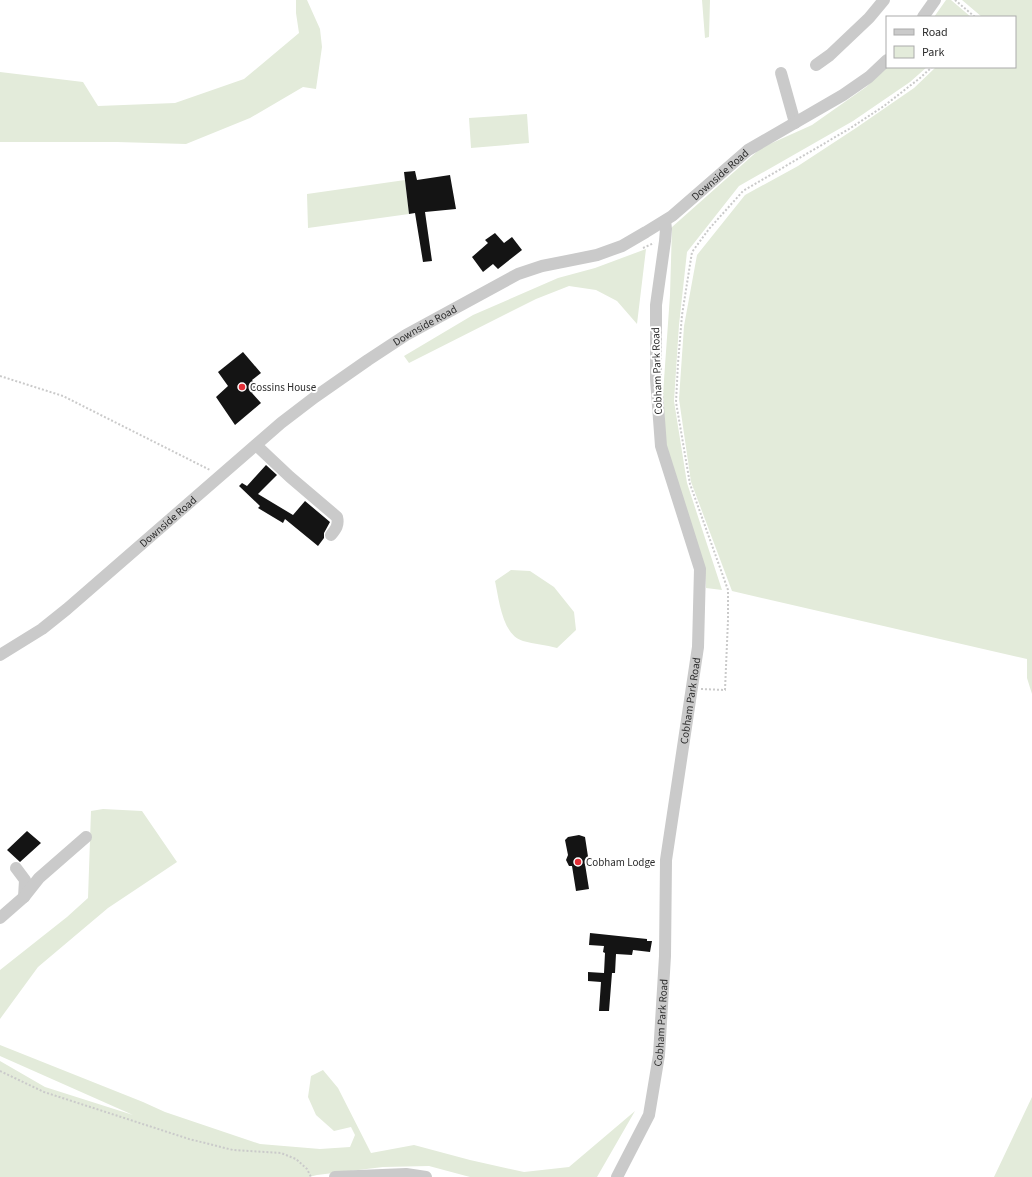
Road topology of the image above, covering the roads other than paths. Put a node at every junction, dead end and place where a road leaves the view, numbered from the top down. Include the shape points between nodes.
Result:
1 (884, 0) edge
2 (935, 0) edge
3 (924, 16) edge
4 (886, 61) edge
5 (816, 64) dead end
6 (781, 73) dead end
7 (795, 123) junction
8 (664, 221) junction
9 (256, 445) junction
10 (331, 535) dead end
11 (0, 655) edge
12 (86, 837) dead end
13 (16, 868) dead end
14 (24, 897) junction
15 (0, 918) edge
16 (336, 1177) edge
17 (426, 1177) edge
18 (616, 1177) edge

1 - 5 street via 830,55
2 - 3 street
4 - 7 street, Downside Road via 869,77 843,95
6 - 7 street
7 - 8 street, Downside Road via 748,150
8 - 9 street, Downside Road via 609,251 587,258 542,266 508,279 406,335 368,360 280,423
8 - 18 street, Cobham Park Road via 665,241 656,305 656,379 661,446 700,569 698,647 666,860 665,956 659,1055 649,1115
9 - 10 street via 337,517 338,526
9 - 11 street, Downside Road via 67,609 36,633
12 - 14 street via 39,878
13 - 14 street via 25,880
14 - 15 street
16 - 17 street via 406,1174

